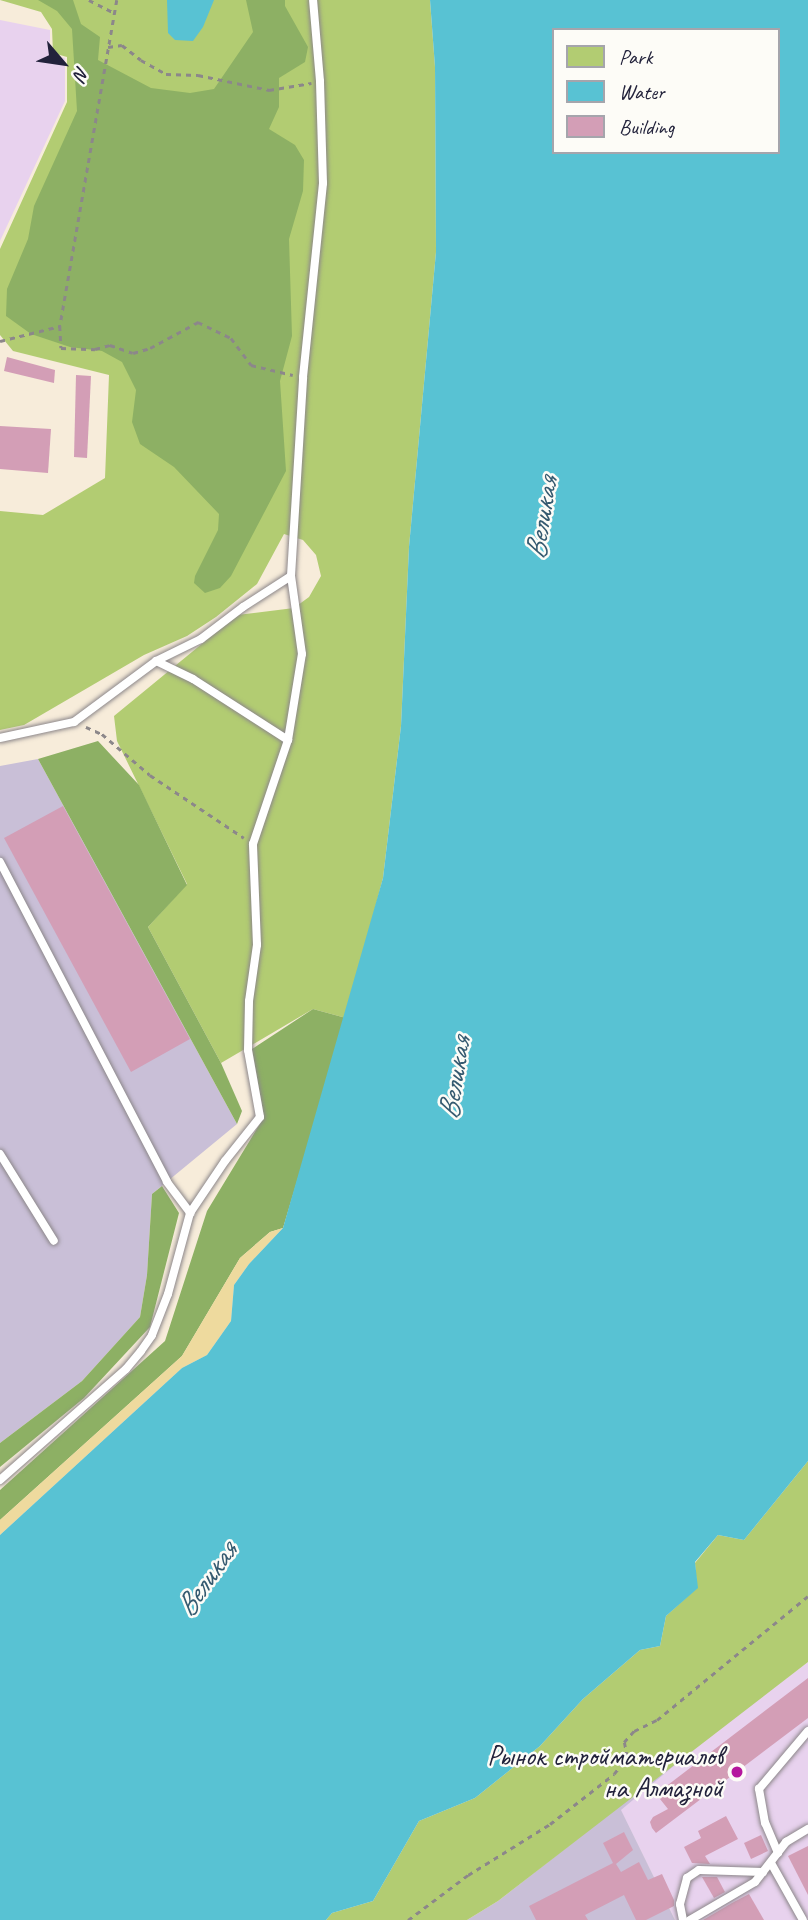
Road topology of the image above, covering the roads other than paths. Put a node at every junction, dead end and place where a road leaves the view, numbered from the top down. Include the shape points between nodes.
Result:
1 (313, 0) edge
2 (291, 576) junction
3 (156, 661) junction
4 (0, 738) edge
5 (288, 740) junction
6 (0, 862) edge
7 (0, 1154) edge
8 (190, 1213) junction
9 (54, 1241) dead end
10 (0, 1480) edge
11 (808, 1731) edge
12 (808, 1829) edge
13 (778, 1853) junction
14 (771, 1863) junction
15 (763, 1872) junction
16 (683, 1920) edge
17 (690, 1920) edge
18 (803, 1920) edge

1 - 2 lane via 323,183 303,377
2 - 3 lane via 201,639
2 - 5 lane via 302,654
3 - 4 lane via 74,722
3 - 5 lane via 193,679
5 - 8 lane via 253,844 257,945 248,1050 260,1117
6 - 8 lane via 167,1182
7 - 9 lane
8 - 10 lane via 168,1294 141,1351
11 - 13 lane via 759,1789 765,1822
12 - 13 lane via 786,1842
13 - 14 lane
14 - 15 lane
14 - 18 lane
15 - 16 lane via 699,1870 687,1878 680,1904
15 - 17 lane via 755,1882

